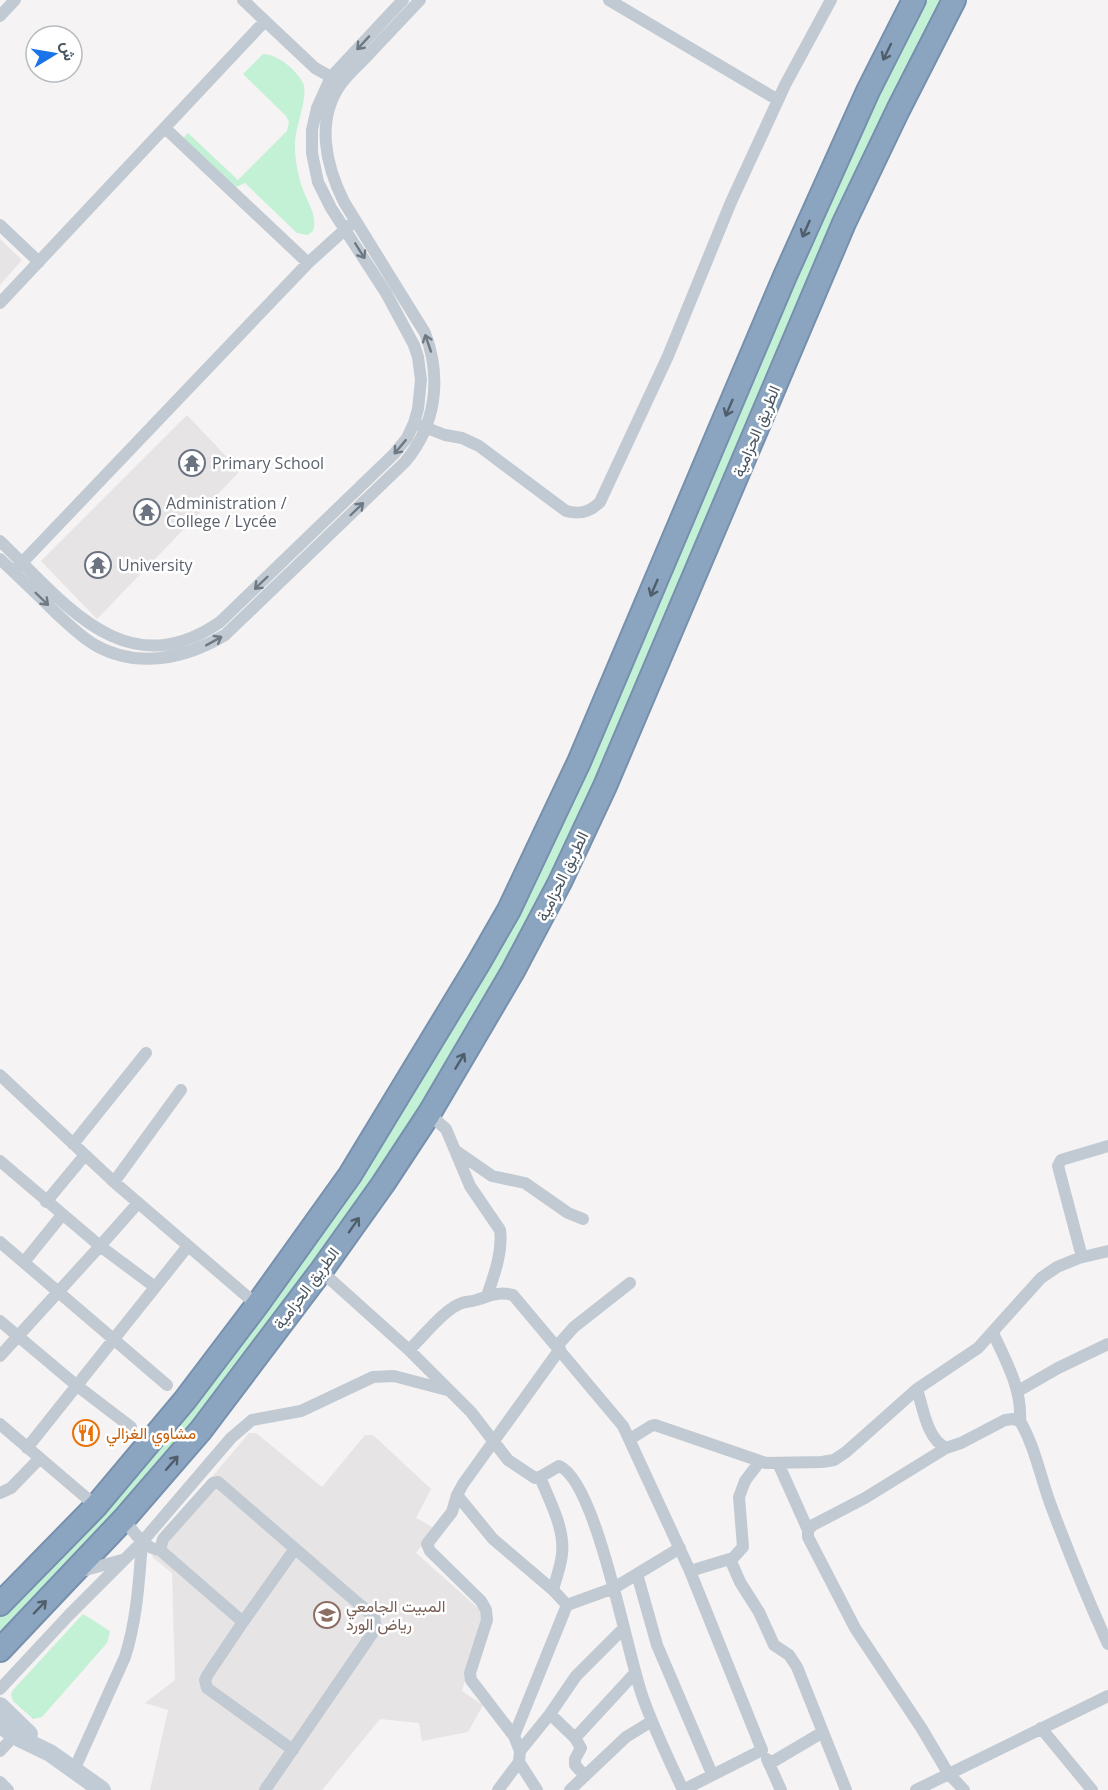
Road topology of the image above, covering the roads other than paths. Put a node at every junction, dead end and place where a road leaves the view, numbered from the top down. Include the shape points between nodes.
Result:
1 (15, 0) edge
2 (243, 0) edge
3 (403, 0) edge
4 (420, 0) edge
5 (609, 0) edge
6 (831, 0) edge
7 (914, 0) edge
8 (954, 0) edge
9 (0, 16) edge
10 (265, 21) junction
11 (337, 80) junction
12 (778, 100) junction
13 (165, 128) junction
14 (350, 224) junction
15 (0, 225) edge
16 (39, 261) junction
17 (309, 263) junction
18 (0, 303) edge
19 (420, 425) junction
20 (0, 541) edge
21 (0, 559) edge
22 (22, 562) junction
23 (13, 572) junction
24 (146, 1053) dead end
25 (0, 1075) edge
26 (182, 1090) dead end
27 (429, 1114) junction
28 (73, 1144) junction
29 (1108, 1146) edge
30 (456, 1151) junction
31 (85, 1155) junction
32 (0, 1161) edge
33 (114, 1182) junction
34 (46, 1202) junction
35 (138, 1203) junction
36 (62, 1215) junction
37 (583, 1219) dead end
38 (0, 1242) edge
39 (100, 1246) junction
40 (188, 1246) junction
41 (1108, 1251) edge
42 (1082, 1257) junction
43 (24, 1262) junction
44 (321, 1271) junction
45 (630, 1283) dead end
46 (155, 1287) junction
47 (59, 1293) junction
48 (487, 1296) junction
49 (257, 1305) junction
50 (0, 1321) edge
51 (993, 1333) junction
52 (19, 1337) junction
53 (114, 1339) junction
54 (1108, 1344) edge
55 (558, 1347) junction
56 (409, 1350) junction
57 (0, 1356) edge
58 (76, 1385) junction
59 (167, 1385) dead end
60 (917, 1389) junction
61 (449, 1390) junction
62 (1018, 1391) junction
63 (1020, 1421) junction
64 (0, 1424) edge
65 (131, 1427) dead end
66 (630, 1439) junction
67 (494, 1441) junction
68 (27, 1448) junction
69 (946, 1448) junction
70 (40, 1458) junction
71 (760, 1461) junction
72 (778, 1463) junction
73 (540, 1477) junction
74 (0, 1493) edge
75 (457, 1495) junction
76 (96, 1506) junction
77 (124, 1519) junction
78 (808, 1530) junction
79 (142, 1542) junction
80 (680, 1548) junction
81 (160, 1550) junction
82 (294, 1550) junction
83 (730, 1559) junction
84 (123, 1560) junction
85 (690, 1571) junction
86 (637, 1574) junction
87 (71, 1575) junction
88 (614, 1588) junction
89 (553, 1590) junction
90 (0, 1604) edge
91 (567, 1605) junction
92 (243, 1622) junction
93 (624, 1628) junction
94 (1108, 1644) edge
95 (0, 1650) edge
96 (635, 1673) junction
97 (0, 1689) edge
98 (1108, 1696) edge
99 (0, 1706) edge
100 (550, 1714) junction
101 (652, 1722) junction
102 (1041, 1728) junction
103 (8, 1730) edge
104 (823, 1732) junction
105 (514, 1736) junction
106 (575, 1738) junction
107 (293, 1750) junction
108 (762, 1750) junction
109 (0, 1751) edge
110 (50, 1754) junction
111 (519, 1756) junction
112 (769, 1764) junction
113 (74, 1770) junction
114 (948, 1773) junction
115 (712, 1774) junction
116 (585, 1776) junction
117 (0, 1782) edge
118 (8, 1790) edge
119 (102, 1790) edge
120 (265, 1790) edge
121 (498, 1790) edge
122 (537, 1790) edge
123 (570, 1790) edge
124 (683, 1790) edge
125 (781, 1790) edge
126 (846, 1790) edge
127 (916, 1790) edge
128 (964, 1790) edge
129 (1092, 1790) edge

1 - 9 street
2 - 10 street
3 -> 11 street
4 - 11 street
5 - 12 street
6 - 12 street
7 -> 49 highway, الطريق الحزامية via 831,172 603,709 508,910 350,1175
27 -> 8 highway, الطريق الحزامية via 560,882 692,585 844,223
10 - 11 street via 315,68
10 - 13 street
11 - 14 street via 329,109 327,161
12 - 19 street via 668,356 600,502 592,510 566,512 479,446
13 - 16 street
13 - 17 street
14 - 17 street
14 - 19 street via 425,333 435,379 432,410
15 - 16 street
16 - 18 street
17 - 22 street
19 -> 22 street via 228,614 191,639 151,645 109,636 70,610
23 -> 19 street via 72,628 93,645 115,655 156,659 197,650 231,630 388,479 415,450
20 - 22 street
21 - 23 street
22 - 23 street
24 - 28 street
25 - 28 street
26 - 33 street
27 - 30 street via 446,1128
44 -> 27 highway, الطريق الحزامية
28 - 31 street
29 - 42 street via 1061,1160 1058,1167
30 - 37 street via 492,1176 525,1183
30 - 48 street via 470,1186 500,1230 498,1261
31 - 33 street
31 - 34 street
32 - 34 street
33 - 35 street
34 - 36 street
35 - 39 street
35 - 40 street
36 - 39 street
36 - 43 street
38 - 43 street
39 - 46 street
39 - 47 street
40 - 46 street
40 - 49 street
41 - 42 street
42 - 51 street via 1041,1278
43 - 47 street
44 - 56 street
77 -> 44 highway, الطريق الحزامية via 201,1430
45 - 55 street via 574,1327
46 - 53 street
47 - 52 street
47 - 53 street
48 - 55 street via 513,1295
48 - 56 street via 451,1308
49 - 76 highway, الطريق الحزامية via 185,1400
50 - 52 street
51 - 60 street via 978,1348
51 - 62 street
52 - 57 street
52 - 58 street
53 - 58 street
53 - 59 street
54 - 62 street
55 - 66 street
55 - 67 street
56 - 61 street
58 - 65 street
58 - 68 street
60 - 69 street via 931,1433
60 - 72 street via 840,1457 812,1463
61 - 67 street
61 - 79 street via 394,1376 373,1377 301,1412 252,1420 231,1438
62 - 63 street
63 - 69 street via 1005,1419
63 - 94 street via 1037,1456 1077,1574
64 - 68 street
66 - 71 street via 655,1425
66 - 80 street
67 - 73 street via 508,1460 531,1476
67 - 75 street
68 - 70 street
69 - 78 street
70 - 74 street via 11,1488
70 - 76 street
71 - 72 street
71 - 83 street via 742,1488 739,1509 744,1542 741,1551
72 - 78 street
73 - 88 street via 559,1466 571,1474 584,1496
73 - 89 street via 563,1544
75 - 89 street via 493,1539
75 - 105 street via 452,1512 428,1546 484,1605 487,1620 471,1680
76 - 90 highway, الطريق الحزامية
77 - 79 street
77 - 87 highway, الطريق الحزامية
78 - 114 street via 808,1537 855,1628
79 - 81 street
79 - 84 street
79 - 113 street via 136,1612 125,1657
80 - 85 street
80 - 86 street
81 - 82 street via 163,1539 215,1482
81 - 92 street
82 - 92 street
82 - 107 street via 374,1617 377,1625
83 - 85 street
83 - 104 street via 774,1645 797,1666
84 - 87 street
84 - 97 street
85 - 108 street
86 - 88 street
86 - 115 street via 657,1645
95 -> 87 highway, الطريق الحزامية
88 - 91 street
88 - 93 street
89 - 91 street
91 - 105 street
92 - 107 street via 208,1674 207,1688
93 - 96 street
93 - 100 street via 576,1676
96 - 101 street
96 - 106 street
98 - 102 street
99 - 110 main road
100 - 106 street
100 - 111 street
101 - 116 street via 626,1737
101 - 124 street
102 - 114 street
102 - 129 street
103 - 109 street
103 - 110 main road
104 - 112 street
104 - 126 street
105 - 111 street
106 - 116 street via 580,1748 575,1765
107 - 120 street
108 - 112 street
108 - 115 street
110 - 113 main road
111 - 121 street
111 - 122 street
112 - 125 street
113 - 119 main road
114 - 127 street
114 - 128 street
115 - 124 street
116 - 123 street
117 - 118 street

